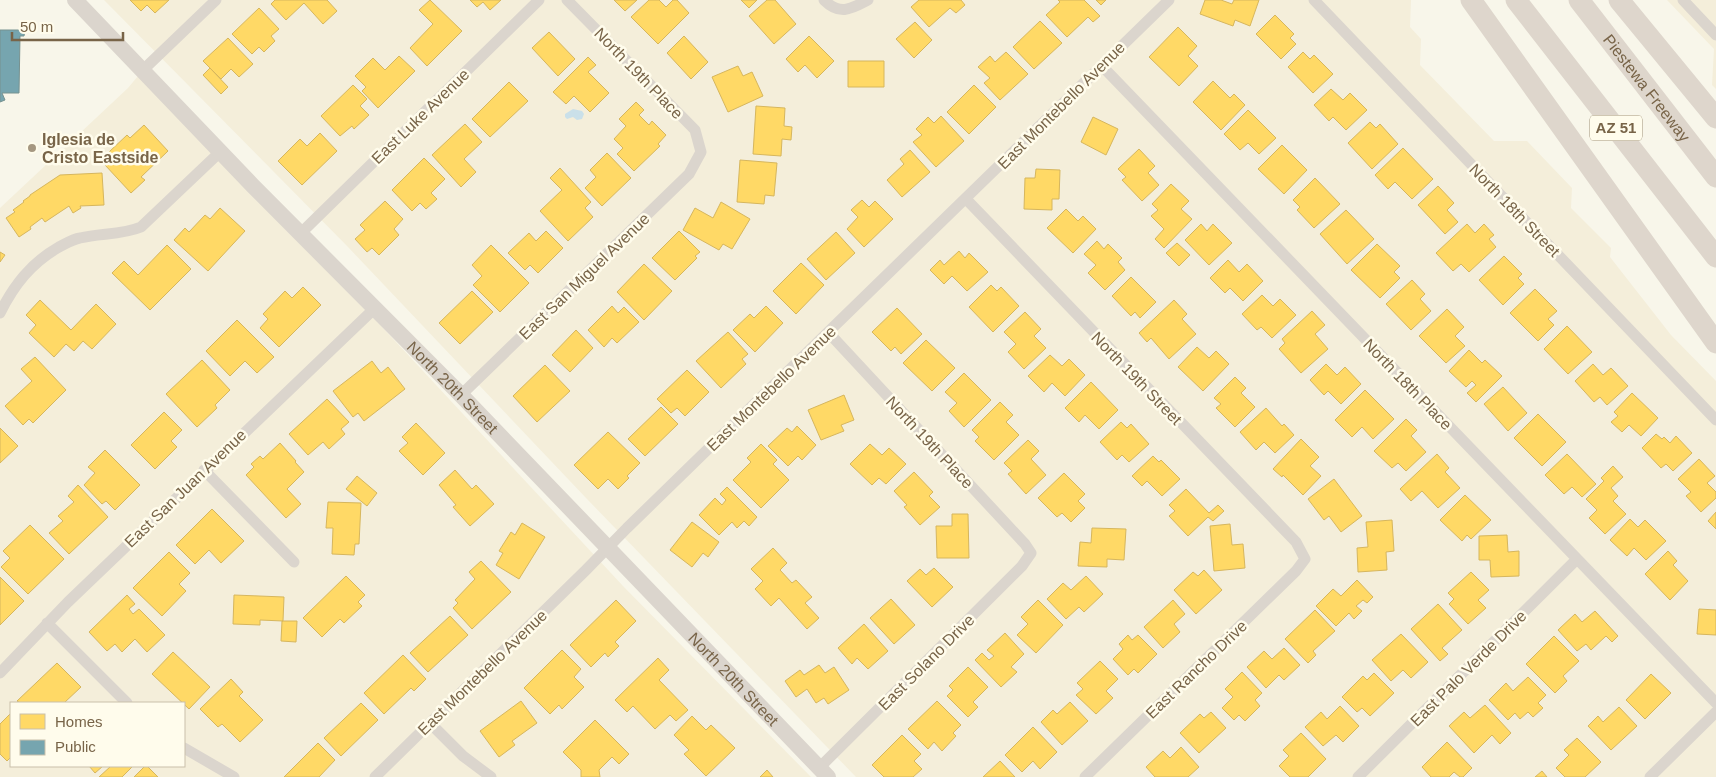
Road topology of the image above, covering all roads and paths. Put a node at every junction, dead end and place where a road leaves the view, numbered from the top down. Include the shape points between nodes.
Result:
1 (75, 0) edge
2 (216, 0) edge
3 (539, 0) edge
4 (568, 0) edge
5 (824, 0) edge
6 (868, 0) edge
7 (1169, 0) edge
8 (1314, 0) edge
9 (1471, 0) edge
10 (1516, 0) edge
11 (1579, 0) edge
12 (1619, 0) edge
13 (1683, 0) edge
14 (1716, 35) edge
15 (1102, 66) junction
16 (143, 70) junction
17 (1716, 118) edge
18 (220, 152) junction
19 (701, 152) joint
20 (1716, 177) edge
21 (966, 200) junction
22 (301, 233) junction
23 (1716, 257) edge
24 (375, 308) junction
25 (0, 313) edge
26 (828, 332) junction
27 (1716, 343) edge
28 (461, 395) junction
29 (1716, 420) edge
30 (204, 470) junction
31 (608, 548) junction
32 (1031, 553) joint
33 (1305, 559) joint
34 (1578, 559) junction
35 (294, 562) dead end
36 (47, 623) junction
37 (0, 673) edge
38 (126, 702) edge
39 (1716, 702) edge
40 (1716, 712) edge
41 (430, 723) junction
42 (185, 749) edge
43 (823, 773) edge
44 (234, 777) edge
45 (375, 777) edge
46 (491, 777) edge
47 (1085, 777) edge
48 (1358, 777) edge
49 (1650, 777) edge

1 - 16 street, North 20th Street
2 - 16 street
3 - 22 street, East Luke Avenue
4 - 19 street, North 19th Place via 695,130
5 - 6 street via 831,7 849,10
7 - 15 street, East Montebello Avenue
8 - 29 street, North 18th Street
9 - 27 highway
10 - 23 highway, AZ 51
11 - 20 highway, Piestewa Freeway / AZ 51
12 - 17 highway
13 - 14 street
15 - 21 street, East Montebello Avenue
15 - 34 street, North 18th Place
16 - 18 street, North 20th Street
18 - 22 street, North 20th Street
18 - 25 street via 141,227 130,232 78,238 36,262 17,283
19 - 28 street, East San Miguel Avenue via 689,174
21 - 26 street, East Montebello Avenue
21 - 33 street, North 19th Street via 1296,542
22 - 24 street, North 20th Street
24 - 28 street, North 20th Street
24 - 30 street, East San Juan Avenue
26 - 31 street, East Montebello Avenue
26 - 32 street, North 19th Place
28 - 31 street, North 20th Street
30 - 35 street
30 - 36 street, East San Juan Avenue
31 - 41 street, East Montebello Avenue
31 - 43 street, North 20th Street
32 - 43 street, East Solano Drive
33 - 47 street, East Rancho Drive
34 - 39 street, North 18th Place
34 - 48 street, East Palo Verde Drive
36 - 37 street, East San Juan Avenue
36 - 38 street
40 - 49 street
41 - 45 street, East Montebello Avenue
41 - 46 street via 463,756
42 - 44 street

